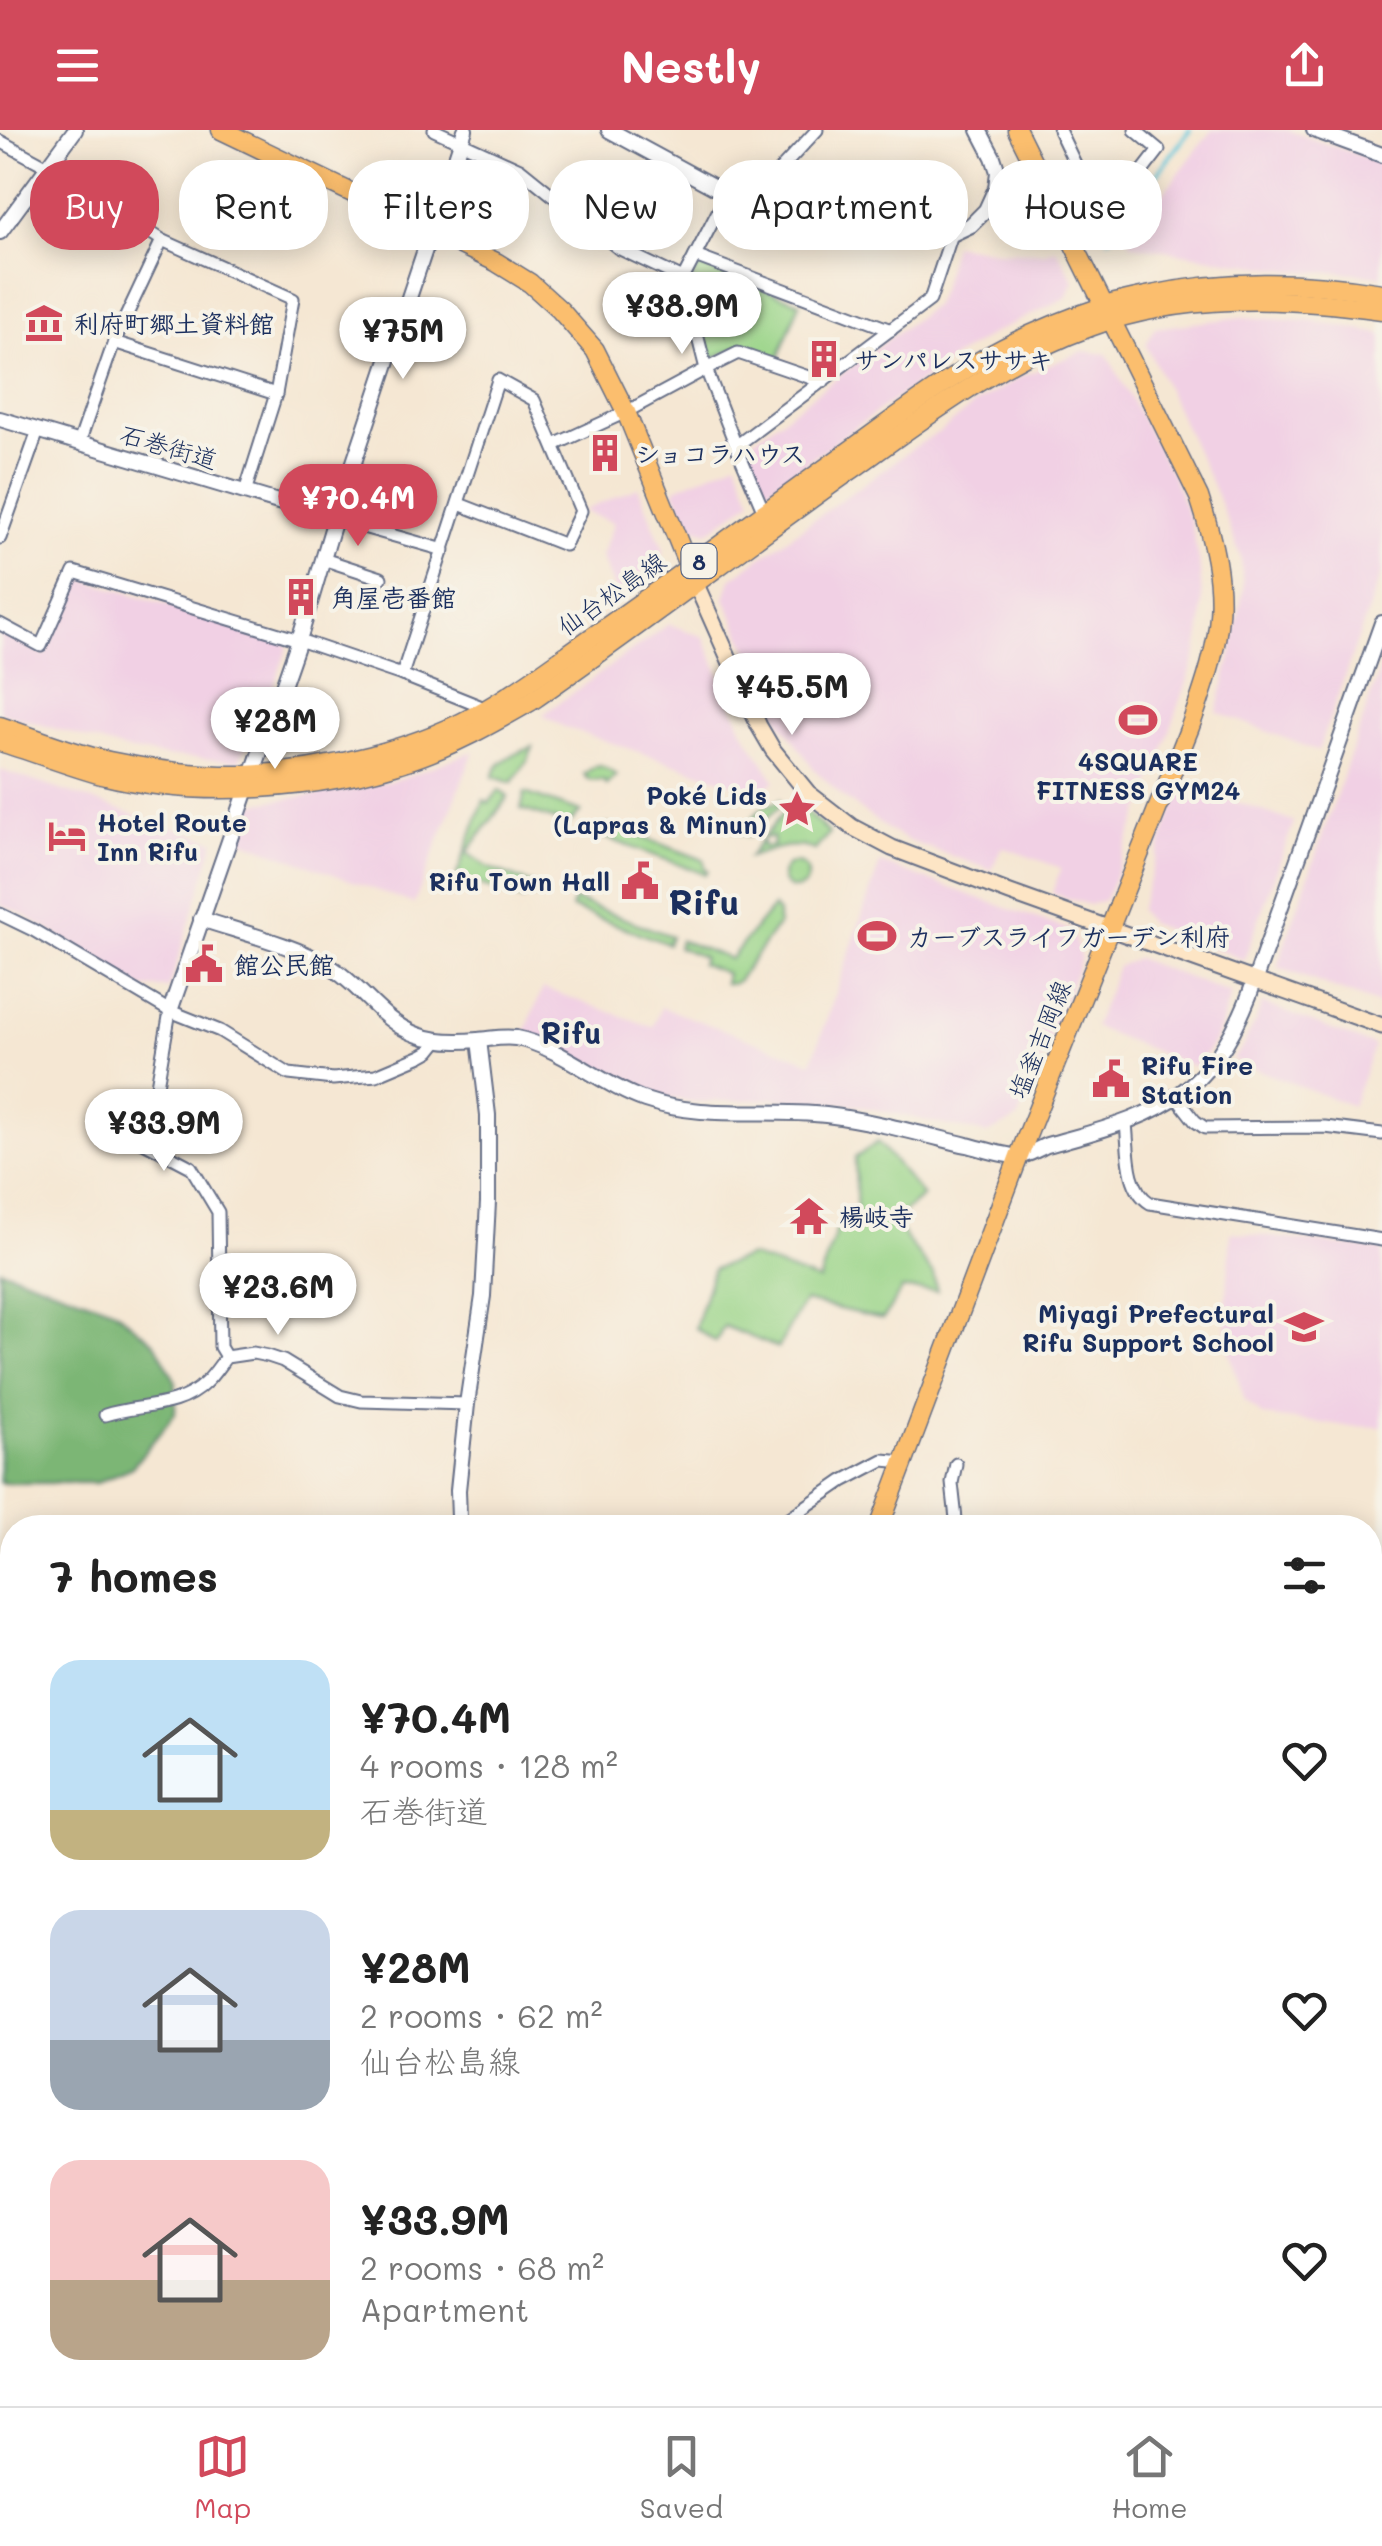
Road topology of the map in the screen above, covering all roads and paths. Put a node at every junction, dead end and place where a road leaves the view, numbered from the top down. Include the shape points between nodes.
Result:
1 (74, 130) edge
2 (220, 130) edge
3 (434, 130) edge
4 (609, 130) edge
5 (817, 130) edge
6 (979, 130) edge
7 (1017, 130) edge
8 (1059, 130) edge
9 (1135, 130) edge
10 (1314, 130) edge
11 (462, 136) edge
12 (0, 141) edge
13 (1382, 154) edge
14 (34, 160) edge
15 (53, 160) edge
16 (454, 160) edge
17 (789, 160) edge
18 (713, 186) edge
19 (348, 191) edge
20 (30, 192) edge
21 (713, 220) edge
22 (968, 226) edge
23 (0, 232) edge
24 (159, 238) edge
25 (162, 240) junction
26 (423, 250) edge
27 (471, 250) edge
28 (947, 250) edge
29 (694, 256) junction
30 (682, 279) junction
31 (1382, 292) edge
32 (1382, 310) edge
33 (1109, 313) junction
34 (891, 330) junction
35 (114, 342) junction
36 (706, 369) junction
37 (822, 382) junction
38 (276, 394) junction
39 (626, 412) junction
40 (0, 419) edge
41 (38, 431) junction
42 (79, 443) junction
43 (554, 445) junction
44 (736, 446) junction
45 (245, 492) junction
46 (459, 504) junction
47 (764, 512) junction
48 (335, 520) junction
49 (0, 538) edge
50 (444, 550) junction
51 (323, 559) junction
52 (692, 575) junction
53 (381, 578) dead end
54 (0, 624) edge
55 (1382, 624) edge
56 (299, 640) junction
57 (402, 675) junction
58 (487, 709) junction
59 (0, 726) edge
60 (0, 742) edge
61 (249, 781) junction
62 (0, 914) edge
63 (201, 920) junction
64 (1110, 929) junction
65 (1254, 982) junction
66 (170, 1011) junction
67 (1382, 1026) edge
68 (480, 1040) junction
69 (438, 1041) junction
70 (1176, 1098) junction
71 (1126, 1124) junction
72 (1382, 1134) edge
73 (1020, 1156) junction
74 (1382, 1240) edge
75 (226, 1357) junction
76 (467, 1404) junction
77 (104, 1415) dead end
78 (904, 1462) junction
79 (956, 1464) dead end
80 (459, 1515) edge
81 (794, 1515) edge
82 (884, 1515) edge
83 (955, 1515) edge

1 - 15 street
2 - 19 main road
3 - 11 street
4 - 18 street
5 - 17 street
6 - 22 street via 998,172 986,210
7 - 33 main road, 塩釜吉岡線
8 - 9 street via 1096,208 1114,208 1159,150
10 - 13 street
11 - 16 street
11 - 30 street via 520,170 618,248
12 - 14 street
20 - 23 street
21 - 29 street
24 - 25 street
25 - 35 street
25 - 38 street via 293,299
26 - 48 street
27 - 39 main road via 530,283 560,310 595,350
28 - 34 street via 930,300
29 - 30 street
29 - 34 street
30 - 36 street
31 - 33 main road, 仙台松島線 / 8 via 1328,284 1226,284 1170,291
32 - 33 main road, 仙台松島線 / 8 via 1252,299
33 - 47 main road, 仙台松島線 / 8 via 1014,343 974,364
33 - 52 main road, 仙台松島線 / 8 via 970,388
33 - 64 main road, 塩釜吉岡線 via 1199,497 1221,596 1209,676
34 - 37 street
35 - 38 street
35 - 42 street
36 - 37 street via 738,353
36 - 39 street
36 - 44 street
37 - 44 street
38 - 45 street
39 - 43 street
39 - 52 main road
40 - 41 street, 石巻街道
41 - 42 street, 石巻街道
41 - 49 street
42 - 45 street, 石巻街道
43 - 46 street via 534,400 498,380
43 - 46 street via 581,510 565,545
44 - 47 street
45 - 48 street, 石巻街道
46 - 50 street
47 - 52 main road, 仙台松島線 / 8
48 - 50 street
48 - 51 street
50 - 57 street
51 - 53 street
51 - 56 street
52 - 58 main road, 仙台松島線 / 8
52 - 61 main road, 仙台松島線 / 8 via 530,702 453,744 368,772 307,783
52 - 64 main road via 759,726 790,774 830,812 892,848
54 - 56 street via 41,646 74,572
55 - 65 street
56 - 57 street
56 - 61 street
57 - 58 street
58 - 61 main road, 仙台松島線 / 8 via 364,757
59 - 61 main road, 仙台松島線 / 8 via 107,761
60 - 61 main road, 仙台松島線 / 8 via 162,786
61 - 63 street
62 - 66 street
63 - 66 street
63 - 69 street via 329,966 388,1019
64 - 65 main road
64 - 73 main road, 塩釜吉岡線
65 - 67 main road
65 - 70 street via 1219,1055
66 - 69 street via 220,1031 289,1074 312,1078 376,1075
66 - 75 street via 151,1120 132,1136 191,1166 218,1212 220,1346
68 - 69 street
68 - 73 street via 533,1043 644,1100 669,1106 824,1115
68 - 76 street via 488,1202
70 - 71 street
70 - 72 street via 1204,1128
71 - 73 street
71 - 74 street via 1134,1187 1150,1203
73 - 78 main road, 塩釜吉岡線
75 - 76 street via 268,1356 361,1401
75 - 77 street via 186,1397
76 - 80 street
78 - 81 street via 883,1460
78 - 82 main road, 塩釜吉岡線
79 - 83 street

